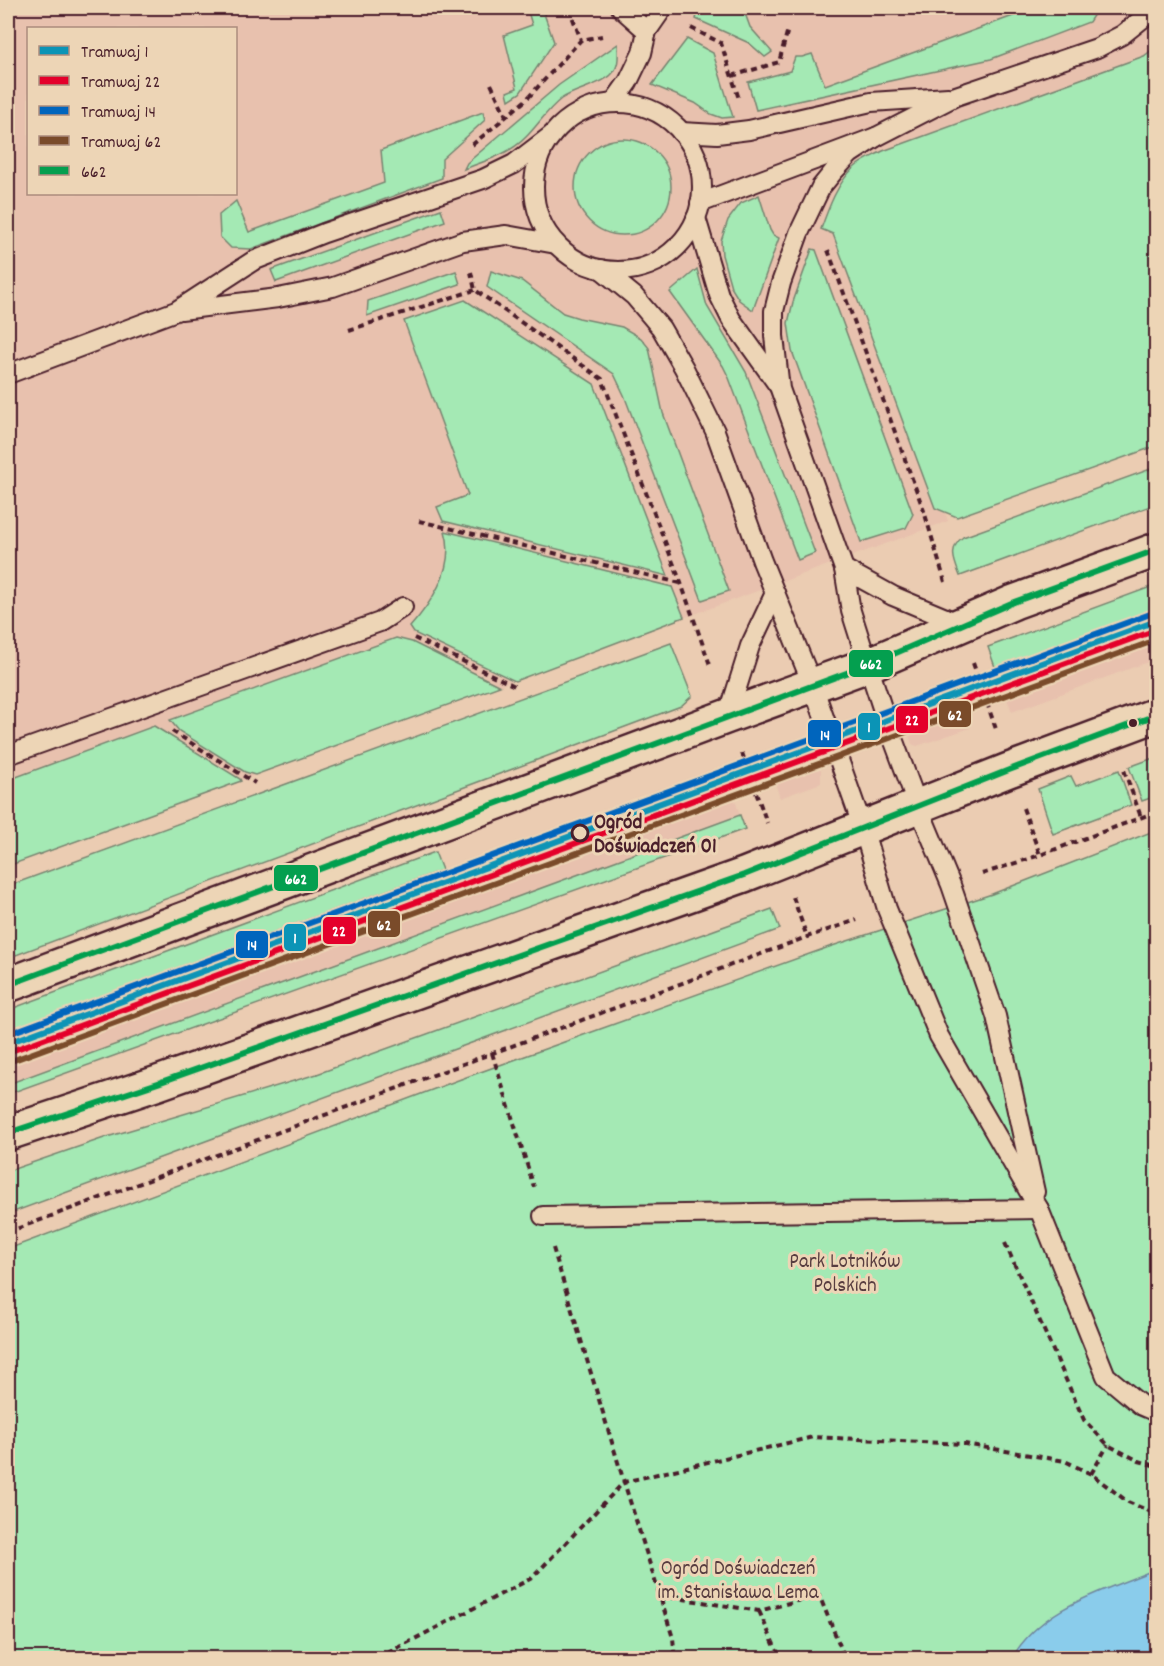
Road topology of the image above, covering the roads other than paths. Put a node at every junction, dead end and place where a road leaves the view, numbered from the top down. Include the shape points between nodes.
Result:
1 (621, 8) edge
2 (663, 8) edge
3 (1156, 8) edge
4 (647, 31) junction
5 (956, 96) junction
6 (613, 103) junction
7 (681, 132) junction
8 (552, 135) junction
9 (876, 137) junction
10 (698, 211) junction
11 (556, 244) junction
12 (602, 269) junction
13 (176, 311) junction
14 (8, 375) edge
15 (780, 389) junction
16 (1156, 550) edge
17 (844, 568) junction
18 (775, 592) junction
19 (403, 607) dead end
20 (960, 624) junction
21 (868, 665) junction
22 (813, 686) junction
23 (1156, 715) edge
24 (728, 716) junction
25 (8, 755) edge
26 (918, 806) junction
27 (863, 828) junction
28 (8, 985) edge
29 (8, 1133) edge
30 (1039, 1209) junction
31 (543, 1216) road end
32 (1156, 1412) edge

1 - 4 lane
2 - 4 lane
3 - 5 lane via 1122,36 1097,48
4 - 6 lane via 642,53
5 - 7 lane via 870,102 748,130 717,134
5 - 9 lane
6 - 7 lane via 652,110
6 - 8 lane via 577,114
7 - 10 lane via 699,165 702,183
8 - 11 lane via 540,156 534,195 542,223
8 - 13 lane via 514,164 483,179 253,261
9 - 10 lane
9 - 15 lane via 850,154 821,187 800,233 774,311
10 - 12 lane via 681,243 659,260 631,270
10 - 15 lane via 720,295 731,319
11 - 12 lane via 574,259
11 - 13 lane via 506,236 462,241 333,286 279,298
12 - 18 lane via 634,296 661,328 684,368 715,431
13 - 14 lane
15 - 17 lane
16 - 20 main road
17 - 20 lane via 893,596
17 - 21 lane via 851,611
18 - 22 lane
18 - 24 lane via 750,646
19 - 25 lane via 380,622
20 - 21 main road
21 - 22 main road
21 - 26 lane
22 - 24 main road
22 - 27 lane
23 - 26 main road
24 - 28 main road
26 - 27 main road
26 - 30 lane via 951,885 996,1016
27 - 29 main road via 744,875
27 - 30 lane via 886,909 939,1036
30 - 31 lane
30 - 32 lane via 1106,1376 1142,1406

